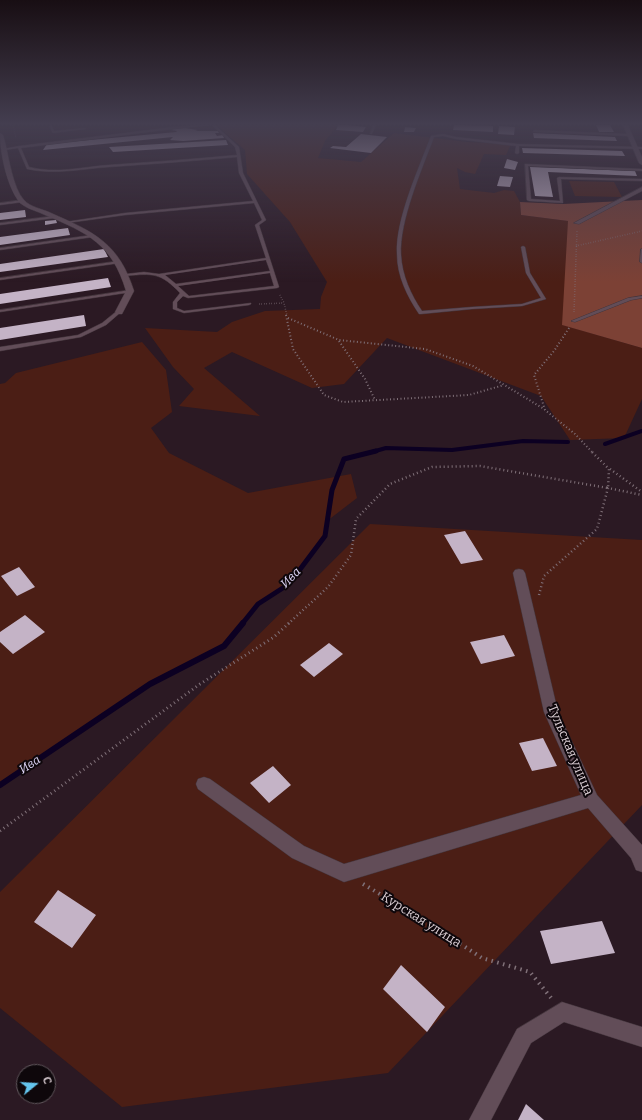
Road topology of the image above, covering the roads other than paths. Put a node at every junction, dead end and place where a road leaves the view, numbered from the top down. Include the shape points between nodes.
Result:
1 (11, 177) edge
2 (243, 177) edge
3 (418, 177) edge
4 (527, 177) edge
5 (642, 180) edge
6 (642, 189) edge
7 (22, 201) junction
8 (256, 202) junction
9 (0, 204) edge
10 (54, 217) junction
11 (67, 222) junction
12 (577, 223) road end
13 (0, 224) edge
14 (92, 236) junction
15 (523, 247) dead end
16 (0, 249) edge
17 (642, 250) edge
18 (267, 259) junction
19 (120, 262) junction
20 (642, 262) edge
21 (272, 272) junction
22 (126, 274) junction
23 (158, 275) junction
24 (0, 279) edge
25 (175, 285) junction
26 (130, 291) junction
27 (182, 294) junction
28 (642, 297) edge
29 (249, 304) road end
30 (0, 311) edge
31 (119, 312) joint
32 (573, 321) road end
33 (0, 349) edge
34 (519, 573) dead end
35 (204, 784) dead end
36 (591, 800) junction
37 (642, 864) edge
38 (642, 1037) edge
39 (480, 1120) edge

1 - 7 street
2 - 8 lane
3 - 15 lane via 410,199 399,245 401,269 411,299 421,313 522,305 544,299 528,273
4 - 5 lane via 529,200 562,202 559,178
6 - 12 street
7 - 9 lane
7 - 10 street
8 - 11 lane
8 - 18 lane via 264,220 257,225
10 - 11 street
10 - 13 lane
11 - 14 street
14 - 16 lane
14 - 19 street via 109,248
17 - 20 lane
18 - 21 lane
18 - 23 lane
19 - 22 street
19 - 24 lane
21 - 25 lane
21 - 27 lane via 277,287 188,297
22 - 23 lane via 151,272
22 - 26 street
23 - 25 lane
25 - 27 lane
26 - 30 lane
26 - 31 street
27 - 29 lane via 174,302 176,309 184,312
28 - 32 lane via 630,299
31 - 33 lane via 104,324 79,336
34 - 36 street, Тульская улица via 551,712
35 - 36 street via 298,852 344,873
36 - 37 street, Тульская улица via 636,852
38 - 39 street via 562,1012 524,1036

